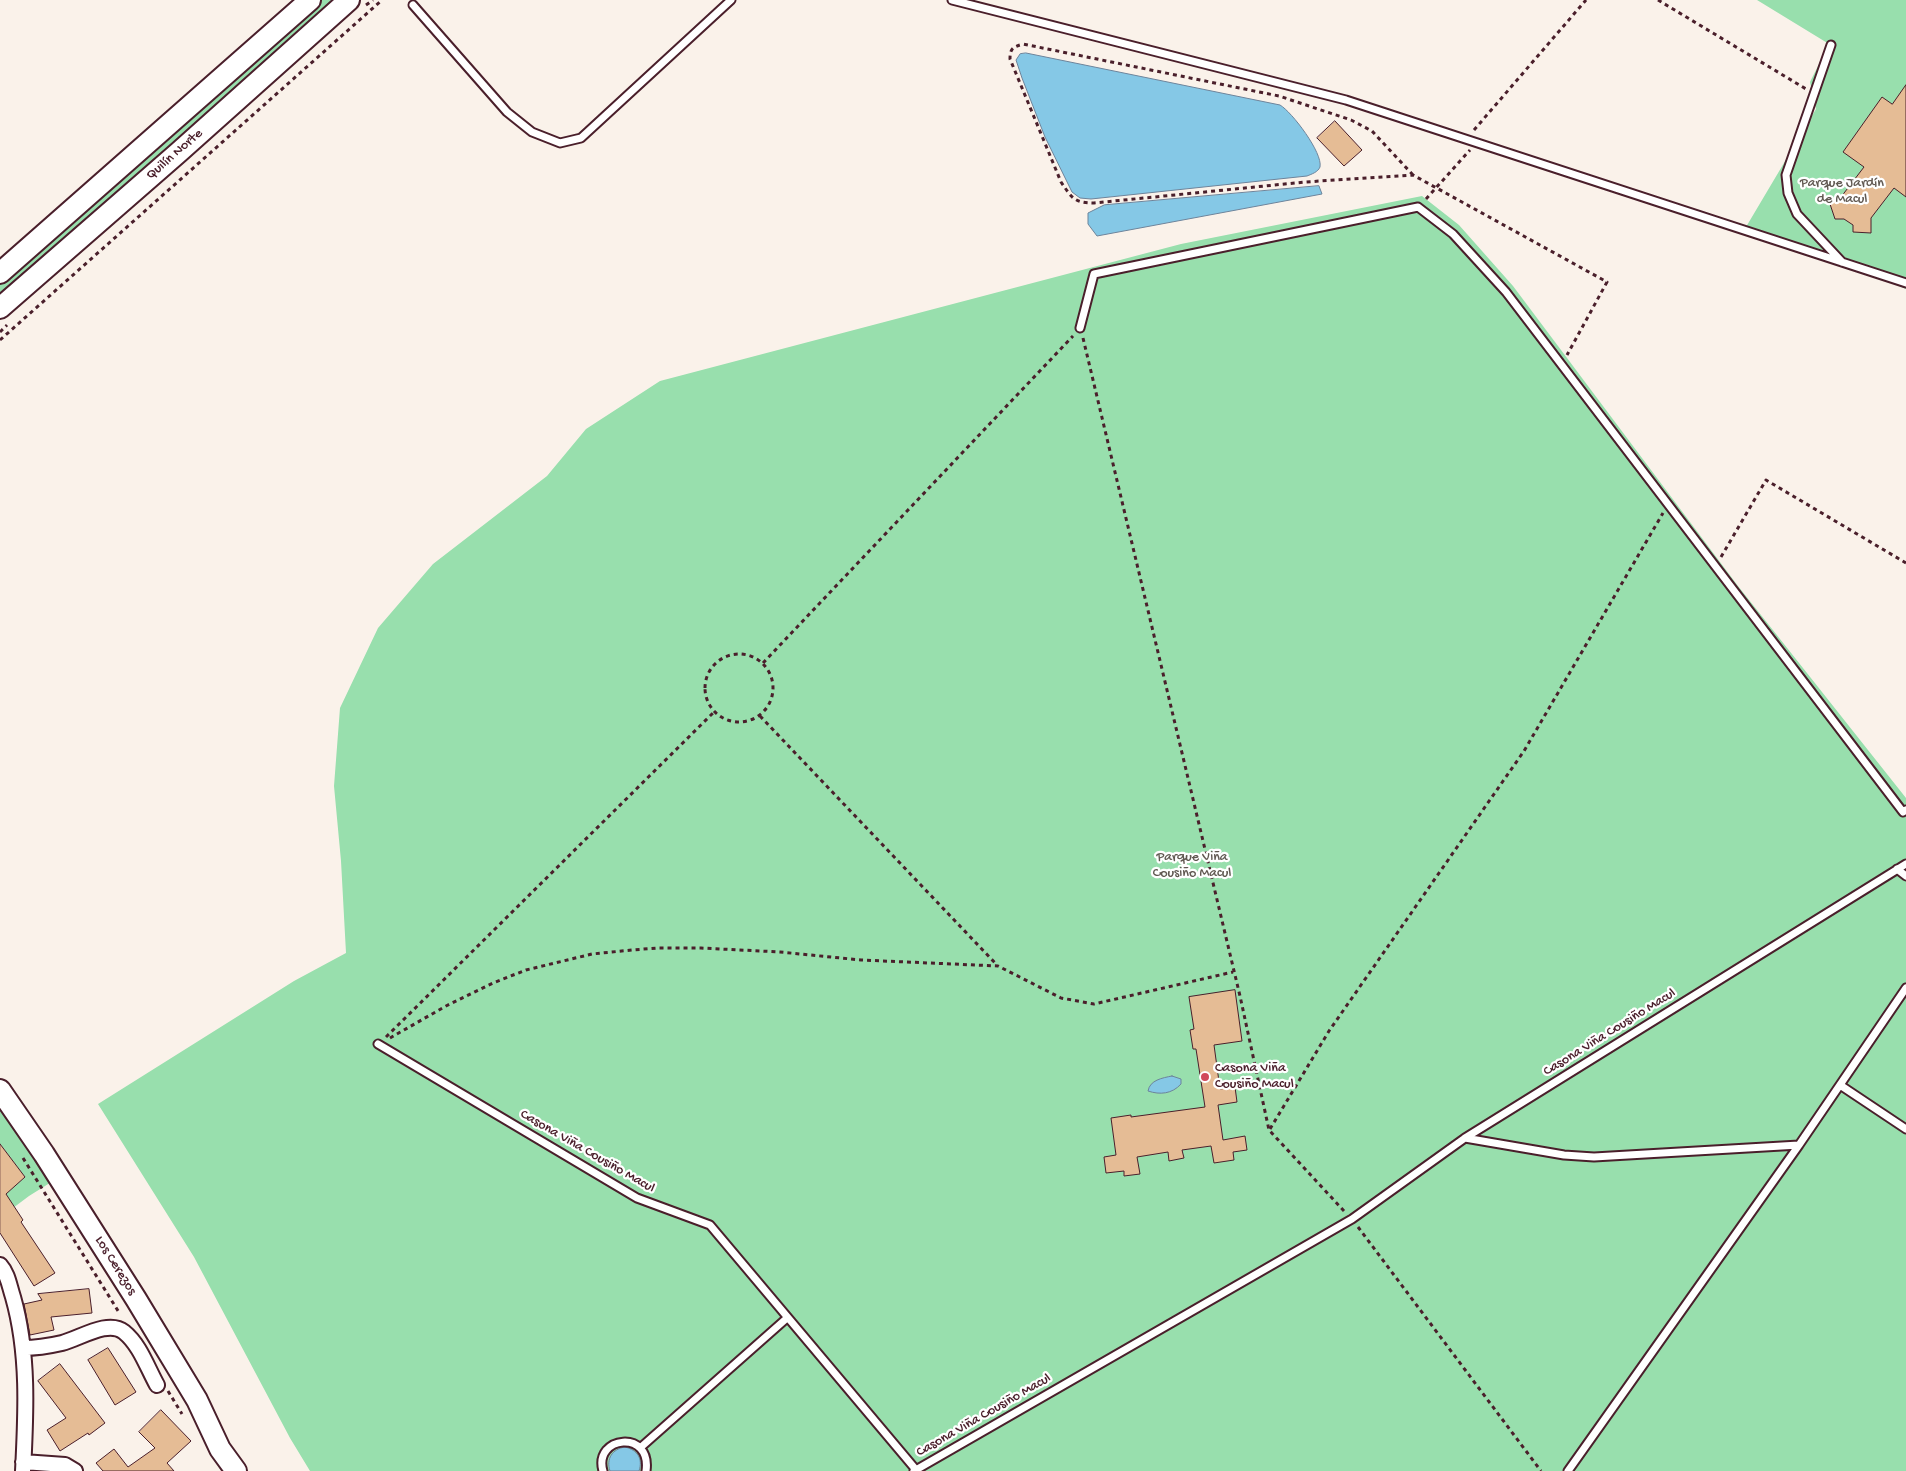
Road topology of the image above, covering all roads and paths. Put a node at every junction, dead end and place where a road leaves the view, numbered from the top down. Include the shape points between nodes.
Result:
1 (310, 0) edge
2 (349, 0) edge
3 (382, 0) edge
4 (731, 0) edge
5 (952, 0) edge
6 (1586, 0) edge
7 (1658, 0) edge
8 (413, 5) dead end
9 (1831, 45) dead end
10 (1814, 94) junction
11 (1477, 143) junction
12 (1413, 175) junction
13 (1437, 187) junction
14 (1418, 207) junction
15 (1842, 263) junction
16 (0, 272) edge
17 (1906, 283) edge
18 (0, 308) edge
19 (1080, 328) junction
20 (0, 340) edge
21 (1562, 364) junction
22 (1668, 504) junction
23 (1906, 564) edge
24 (1716, 566) junction
25 (763, 663) junction
26 (714, 712) junction
27 (760, 716) junction
28 (1906, 810) edge
29 (1906, 864) edge
30 (1897, 869) junction
31 (1906, 876) edge
32 (998, 966) junction
33 (1233, 972) junction
34 (1906, 988) edge
35 (378, 1044) junction
36 (1840, 1085) junction
37 (0, 1090) edge
38 (1906, 1129) edge
39 (1269, 1130) junction
40 (1465, 1138) junction
41 (1799, 1145) junction
42 (18, 1150) dead end
43 (1352, 1219) junction
44 (0, 1265) edge
45 (121, 1316) dead end
46 (787, 1318) junction
47 (23, 1348) junction
48 (160, 1384) joint
49 (184, 1417) dead end
50 (220, 1448) junction
51 (640, 1448) junction
52 (23, 1467) edge
53 (75, 1471) edge
54 (224, 1471) edge
55 (236, 1471) edge
56 (603, 1471) edge
57 (646, 1471) edge
58 (916, 1471) edge
59 (1541, 1471) edge
60 (1568, 1471) edge

1 - 16 street, Quilín Norte
2 - 18 street, Quilín Norte
3 - 20 path
4 - 8 lane via 581,138 560,143 532,132 507,112
5 - 11 lane via 1346,100
6 - 11 path via 1474,130
7 - 10 path
9 - 10 lane
10 - 15 lane via 1786,175 1788,193 1798,214
11 - 13 path
11 - 15 lane
12 - 12 path via 1082,203 1072,198 1061,182 1010,59 1010,51 1023,44 1279,96 1352,120 1372,131
12 - 13 path
13 - 14 path
13 - 21 path via 1607,282
14 - 19 lane via 1094,274
14 - 21 lane via 1453,234 1506,292
15 - 17 lane
19 - 25 path
19 - 33 path
21 - 22 lane
22 - 24 lane
22 - 39 path via 1524,751 1330,1032
23 - 24 path via 1766,480
24 - 28 lane via 1902,812
25 - 26 path via 742,653 719,659 705,679 707,703
25 - 27 path via 773,684 768,707
26 - 27 path via 722,719 741,723
26 - 35 path
27 - 32 path
29 - 30 lane, Casona Viña Cousiño Macul
30 - 31 lane
30 - 40 lane, Casona Viña Cousiño Macul
32 - 33 path via 1061,998 1094,1004
32 - 35 path via 700,948 592,954 526,970 493,983
33 - 39 path
34 - 36 lane
35 - 46 lane, Casona Viña Cousiño Macul via 636,1198 710,1225
36 - 38 lane
36 - 41 lane
37 - 50 street, Los Cerezos via 136,1299 197,1400
39 - 43 path
40 - 41 lane via 1594,1157
40 - 43 lane, Casona Viña Cousiño Macul
41 - 60 lane
42 - 45 path
43 - 58 lane, Casona Viña Cousiño Macul
43 - 59 path
44 - 47 street via 5,1271 18,1316
46 - 51 lane
46 - 58 lane, Casona Viña Cousiño Macul
47 - 48 street via 63,1342 99,1329 119,1329 128,1336
47 - 52 street
48 - 49 path
50 - 54 street, Los Cerezos
50 - 55 street, Los Cerezos
51 - 56 lane via 630,1442 615,1443 604,1453
51 - 57 lane via 645,1456
52 - 53 street via 65,1465

